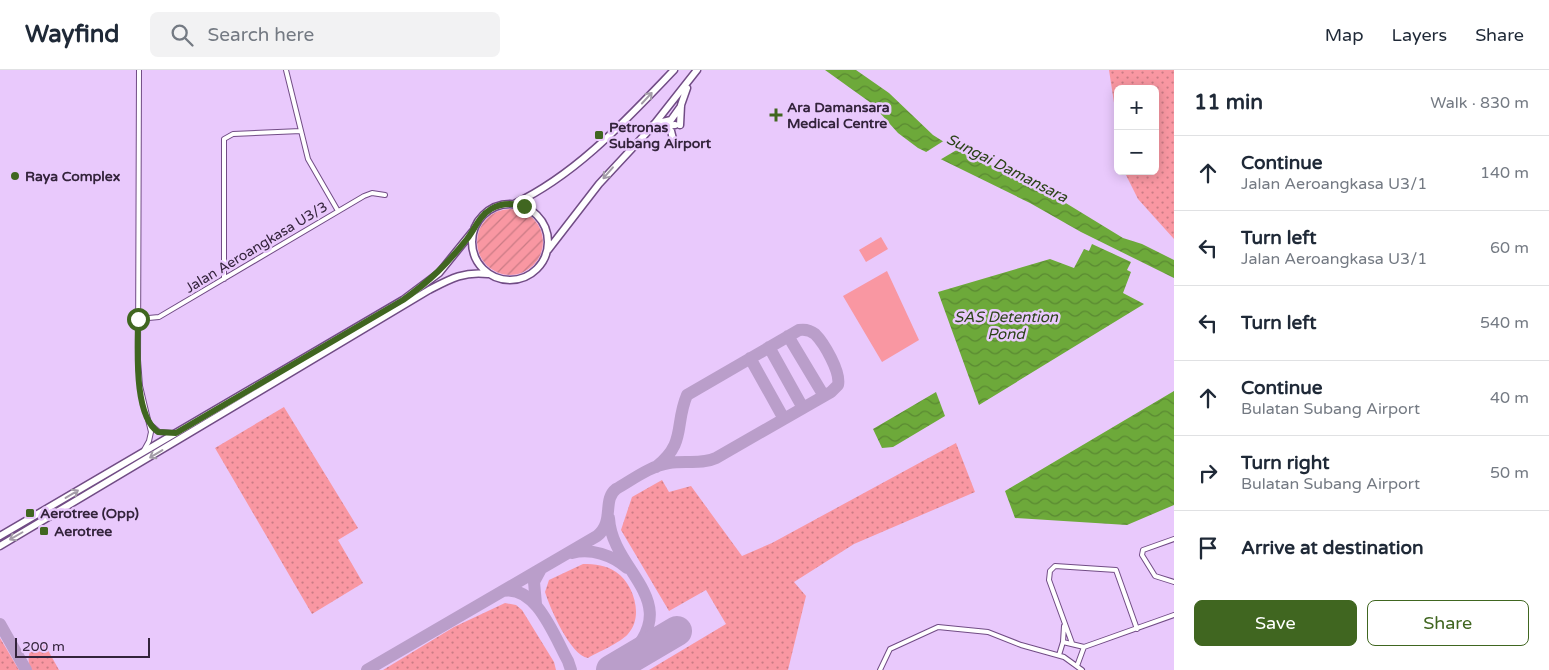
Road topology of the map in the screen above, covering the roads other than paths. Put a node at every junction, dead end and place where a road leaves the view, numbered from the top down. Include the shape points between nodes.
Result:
1 (139, 70) edge
2 (286, 70) edge
3 (674, 70) edge
4 (697, 70) edge
5 (689, 82) junction
6 (682, 105) junction
7 (656, 126) junction
8 (301, 131) junction
9 (673, 139) dead end
10 (385, 195) dead end
11 (514, 204) junction
12 (338, 211) junction
13 (474, 232) junction
14 (548, 251) junction
15 (488, 274) junction
16 (224, 279) junction
17 (138, 319) junction
18 (150, 424) junction
19 (176, 433) junction
20 (141, 454) junction
21 (0, 536) edge
22 (1174, 539) edge
23 (0, 546) edge
24 (1174, 582) edge
25 (1174, 615) edge
26 (1064, 624) junction
27 (1137, 629) junction
28 (1063, 642) junction
29 (1072, 643) junction
30 (1084, 647) junction
31 (1059, 656) junction
32 (1077, 666) junction
33 (880, 670) edge
34 (1082, 670) edge

1 - 17 street
2 - 8 street
11 -> 3 main road via 568,171 642,104
4 - 5 main road
5 - 6 main road
5 - 7 main road
6 - 7 main road via 671,120
6 - 7 main road via 677,125
7 - 9 main road via 671,131
7 -> 14 main road via 599,184
8 - 12 street via 310,164
8 - 16 street via 233,134 224,139
10 - 12 street, Jalan Aeroangkasa U3/3 via 368,194
11 - 13 main road via 491,208 480,219
11 - 14 main road via 529,209 542,219 548,234
12 - 16 street, Jalan Aeroangkasa U3/3
13 - 15 main road via 474,255
13 - 19 main road via 439,273 403,300
14 - 15 main road via 538,269 524,278 508,281
15 -> 23 main road via 458,275 429,290
16 - 17 street, Jalan Aeroangkasa U3/3 via 159,317
17 - 18 street via 140,386
18 - 19 street via 158,432
18 - 20 street via 149,441
19 - 20 main road
21 -> 20 main road
22 - 24 street via 1142,552 1155,576
25 - 27 street
26 - 27 street via 1049,580 1050,570 1055,566 1116,570
26 - 28 street
26 - 29 street
27 - 30 street
28 - 29 street
28 - 31 street
29 - 30 street
30 - 32 street
31 - 32 street
31 - 33 street via 988,632 938,627 890,649
32 - 34 street

